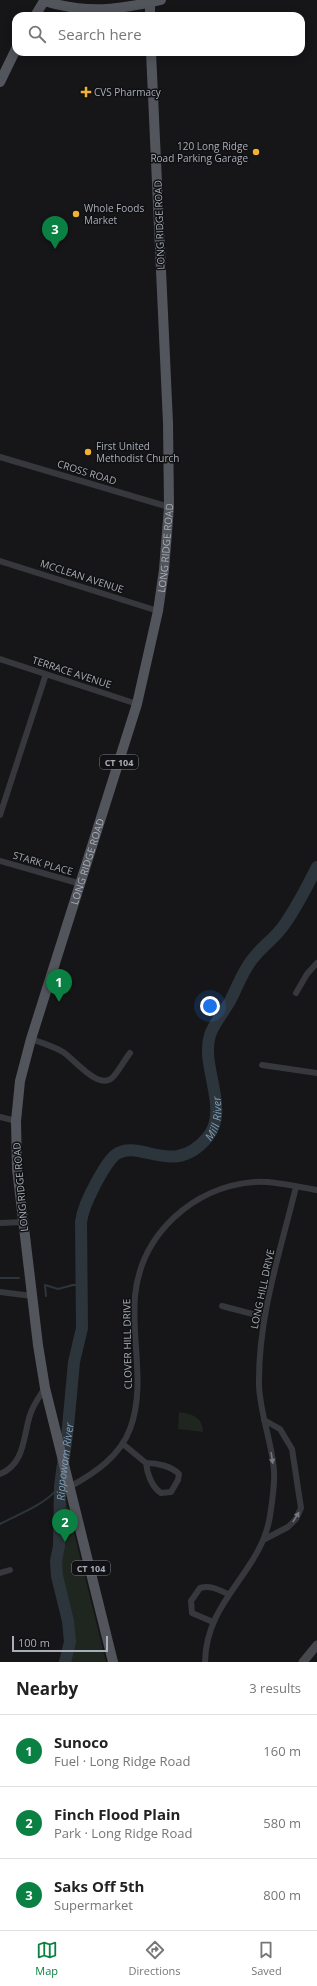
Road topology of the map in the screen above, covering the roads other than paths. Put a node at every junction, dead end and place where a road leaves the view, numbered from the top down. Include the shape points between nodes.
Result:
1 (46, 0) edge
2 (161, 0) edge
3 (150, 1) edge
4 (38, 12) edge
5 (150, 12) edge
6 (13, 56) edge
7 (151, 56) edge
8 (0, 82) edge
9 (0, 457) edge
10 (169, 507) junction
11 (0, 561) edge
12 (158, 611) junction
13 (0, 659) edge
14 (46, 674) junction
15 (137, 704) junction
16 (0, 815) edge
17 (0, 861) edge
18 (81, 884) junction
19 (317, 963) edge
20 (296, 993) dead end
21 (31, 1039) junction
22 (130, 1053) dead end
23 (262, 1065) dead end
24 (317, 1073) edge
25 (0, 1117) edge
26 (16, 1121) junction
27 (296, 1186) junction
28 (317, 1190) edge
29 (23, 1222) junction
30 (0, 1223) edge
31 (0, 1292) edge
32 (32, 1296) junction
33 (222, 1306) dead end
34 (264, 1318) junction
35 (45, 1388) junction
36 (264, 1420) junction
37 (123, 1444) junction
38 (146, 1463) junction
39 (0, 1474) edge
40 (71, 1486) junction
41 (265, 1539) junction
42 (10, 1570) dead end
43 (0, 1573) edge
44 (228, 1594) junction
45 (213, 1622) junction
46 (317, 1645) edge
47 (113, 1662) edge
48 (205, 1662) edge
49 (303, 1662) edge

1 - 3 main road via 62,7 102,11
1 - 4 main road
2 - 3 main road
3 - 5 main road
6 - 8 main road
7 - 10 main road, LONG RIDGE ROAD / CT 104 via 168,422
9 - 10 street, CROSS ROAD
10 - 12 main road, LONG RIDGE ROAD / CT 104
11 - 12 street, MCCLEAN AVENUE
12 - 15 main road, LONG RIDGE ROAD / CT 104
13 - 14 street, TERRACE AVENUE
14 - 15 street, TERRACE AVENUE
14 - 16 street
15 - 18 main road, LONG RIDGE ROAD / CT 104
17 - 18 street, STARK PLACE
18 - 21 main road, LONG RIDGE ROAD / CT 104
19 - 20 street
21 - 22 street via 63,1052 98,1080 106,1081 112,1078
21 - 26 main road, LONG RIDGE ROAD / CT 104 via 20,1081
23 - 24 street
25 - 26 street
26 - 29 main road, LONG RIDGE ROAD / CT 104 via 17,1170
27 - 28 street, CLOVER HILL DRIVE
27 - 34 street, LONG HILL DRIVE
27 - 37 street, CLOVER HILL DRIVE via 256,1181 226,1186 200,1197 180,1211 153,1244 144,1261 135,1296 138,1392 135,1413
29 - 30 street
29 - 32 main road, LONG RIDGE ROAD / CT 104
31 - 32 street
32 - 35 main road, LONG RIDGE ROAD / CT 104
33 - 34 street
34 - 36 street, LONG HILL DRIVE via 259,1385
35 - 39 street via 34,1404 17,1462
35 - 40 main road, LONG RIDGE ROAD / CT 104
36 -> 41 street, LONG HILL DRIVE via 274,1472
41 -> 36 street via 288,1528 301,1508 292,1449 280,1429
37 - 38 street
37 - 40 street, CLOVER HILL DRIVE via 103,1466
38 - 38 street via 156,1490 161,1493 171,1492 179,1474 166,1466
40 - 47 main road, LONG RIDGE ROAD / CT 104
41 - 44 street, LONG HILL DRIVE via 258,1553
42 - 43 street
44 - 45 street, LONG HILL DRIVE
44 - 45 street via 205,1586 200,1588 191,1601 192,1613
45 - 48 street, LONG HILL DRIVE via 205,1645
46 - 49 main road

